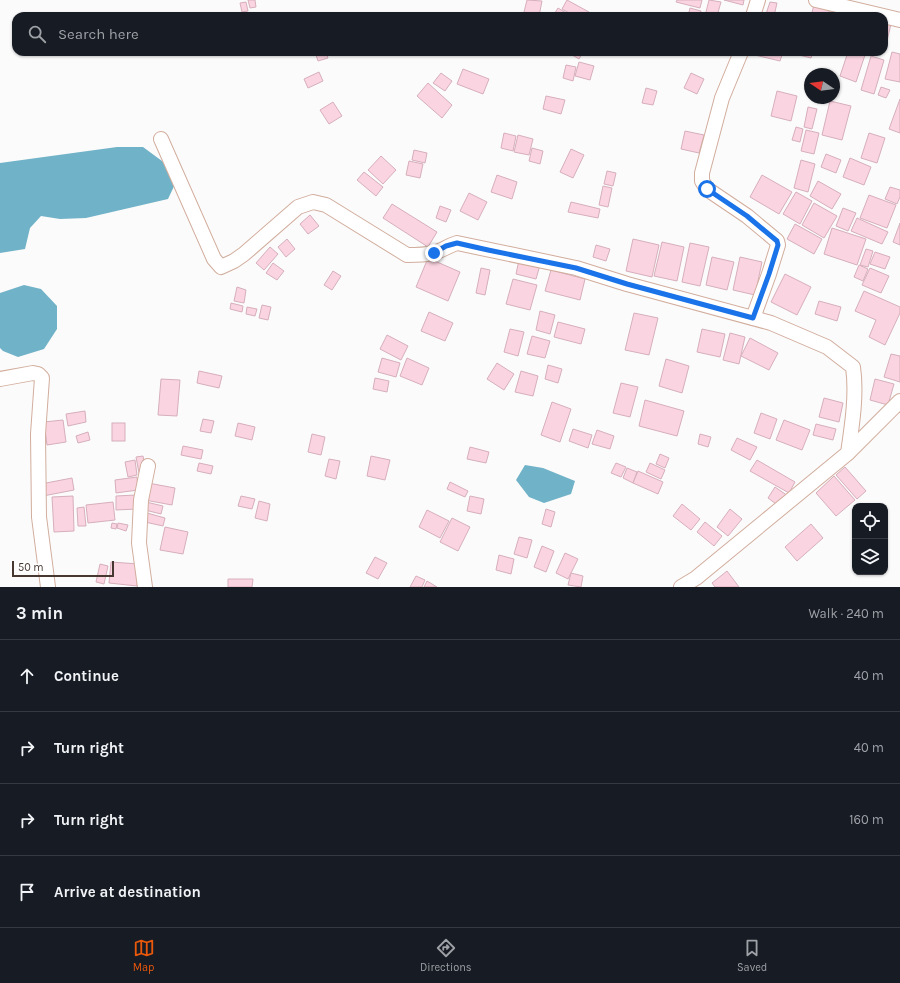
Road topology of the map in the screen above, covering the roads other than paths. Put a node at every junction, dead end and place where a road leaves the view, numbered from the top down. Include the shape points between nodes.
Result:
1 (758, 0) edge
2 (816, 0) edge
3 (754, 12) edge
4 (866, 12) edge
5 (888, 17) edge
6 (900, 20) edge
7 (739, 56) edge
8 (162, 140) dead end
9 (753, 318) junction
10 (0, 379) edge
11 (900, 401) edge
12 (848, 454) junction
13 (148, 466) dead end
14 (48, 587) edge
15 (145, 587) edge
16 (681, 587) edge

1 - 3 street
2 - 4 street
5 - 6 street
7 - 9 street via 722,98 702,181 707,189 747,216 777,241 772,267
8 - 9 street via 214,259 221,267 244,254 298,207 312,202 326,205 407,254 434,253 457,243 576,268
9 - 12 street via 827,347 854,367 853,423
10 - 14 street via 33,373 42,378 38,434 39,517
11 - 12 street
12 - 16 street via 696,578
13 - 15 street via 141,500 139,544

